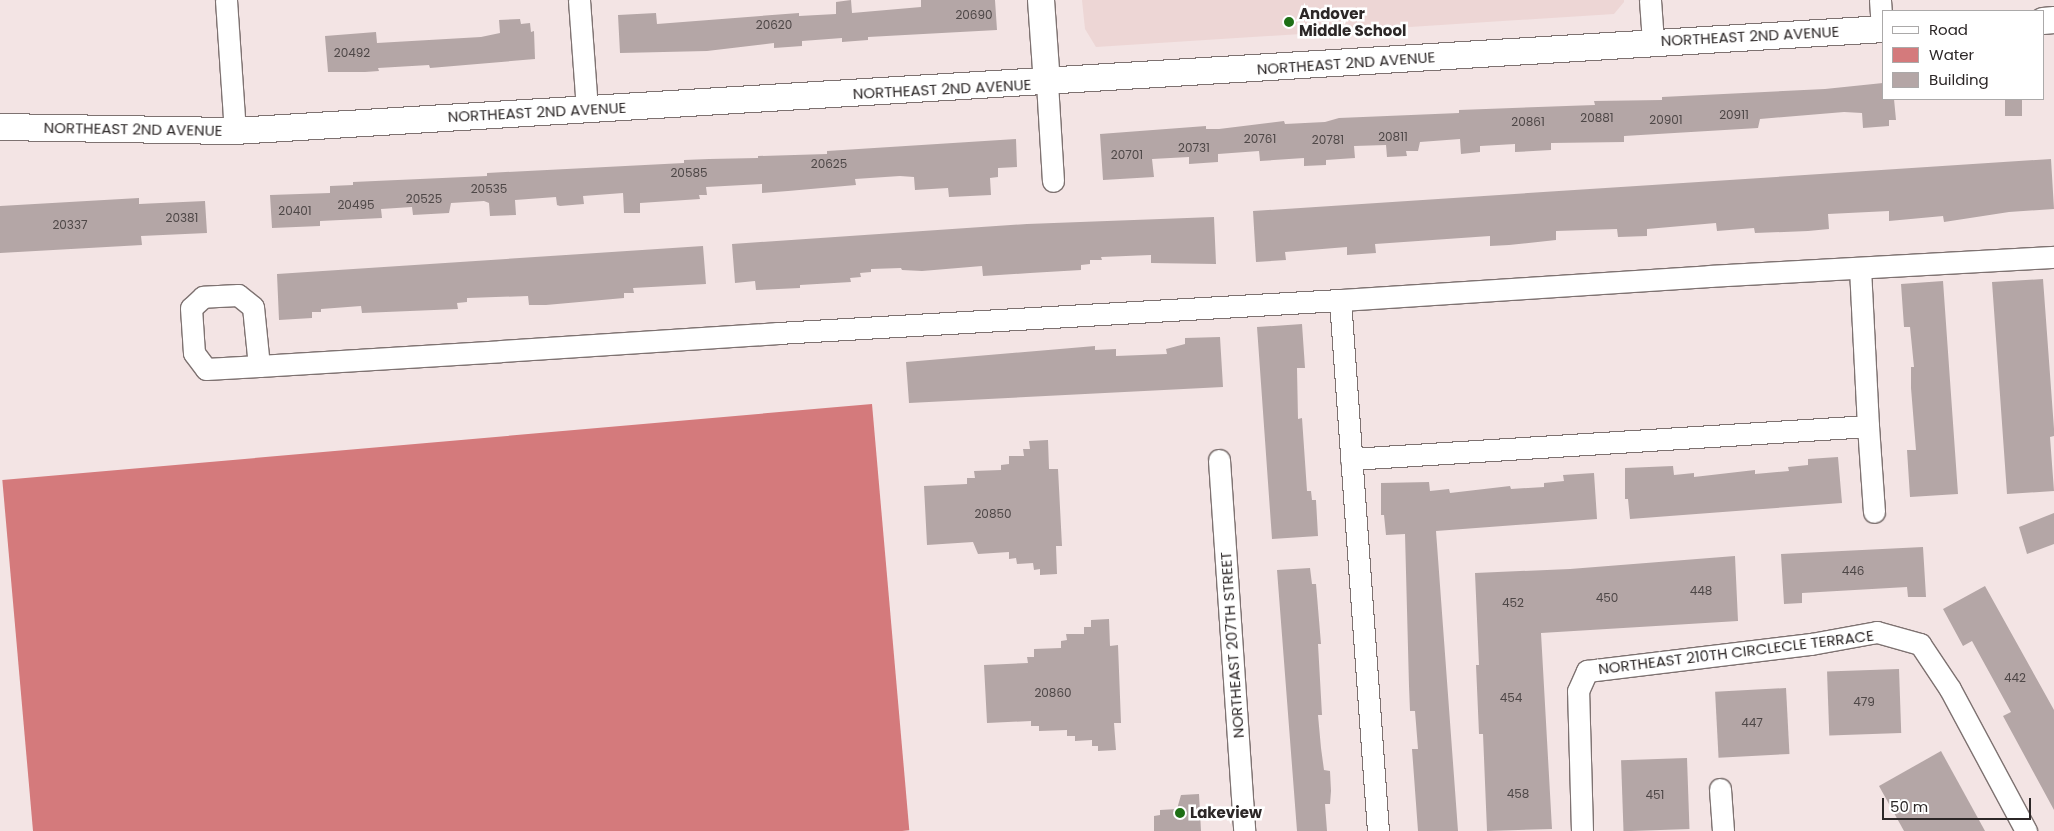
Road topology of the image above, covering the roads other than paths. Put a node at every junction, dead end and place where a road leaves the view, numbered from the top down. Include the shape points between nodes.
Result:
1 (226, 0) edge
2 (579, 0) edge
3 (1041, 0) edge
4 (1650, 0) edge
5 (1880, 0) edge
6 (1882, 29) edge
7 (1653, 42) junction
8 (1047, 83) junction
9 (587, 109) junction
10 (0, 127) edge
11 (234, 131) junction
12 (1053, 181) dead end
13 (2054, 257) edge
14 (1860, 268) junction
15 (1340, 300) junction
16 (259, 366) dead end
17 (1868, 426) junction
18 (1351, 459) junction
19 (1218, 460) dead end
20 (1874, 512) dead end
21 (1720, 789) dead end
22 (1244, 831) edge
23 (1378, 831) edge
24 (1582, 831) edge
25 (1723, 831) edge
26 (2026, 831) edge

1 - 11 street
2 - 9 street
3 - 8 street
4 - 7 street
5 - 6 street
6 - 7 street, NORTHEAST 2ND AVENUE
7 - 8 street, NORTHEAST 2ND AVENUE
8 - 9 street, NORTHEAST 2ND AVENUE
8 - 12 street
9 - 11 street, NORTHEAST 2ND AVENUE
10 - 11 street, NORTHEAST 2ND AVENUE
13 - 14 street
14 - 15 street
14 - 17 street
15 - 16 street
15 - 18 street
17 - 18 street
17 - 20 street
18 - 23 street
19 - 22 street, NORTHEAST 207TH STREET
21 - 25 street
24 - 26 street, NORTHEAST 210TH CIRCLECLE TERRACE via 1578,691 1587,671 1811,644 1876,632 1920,644 1950,689

